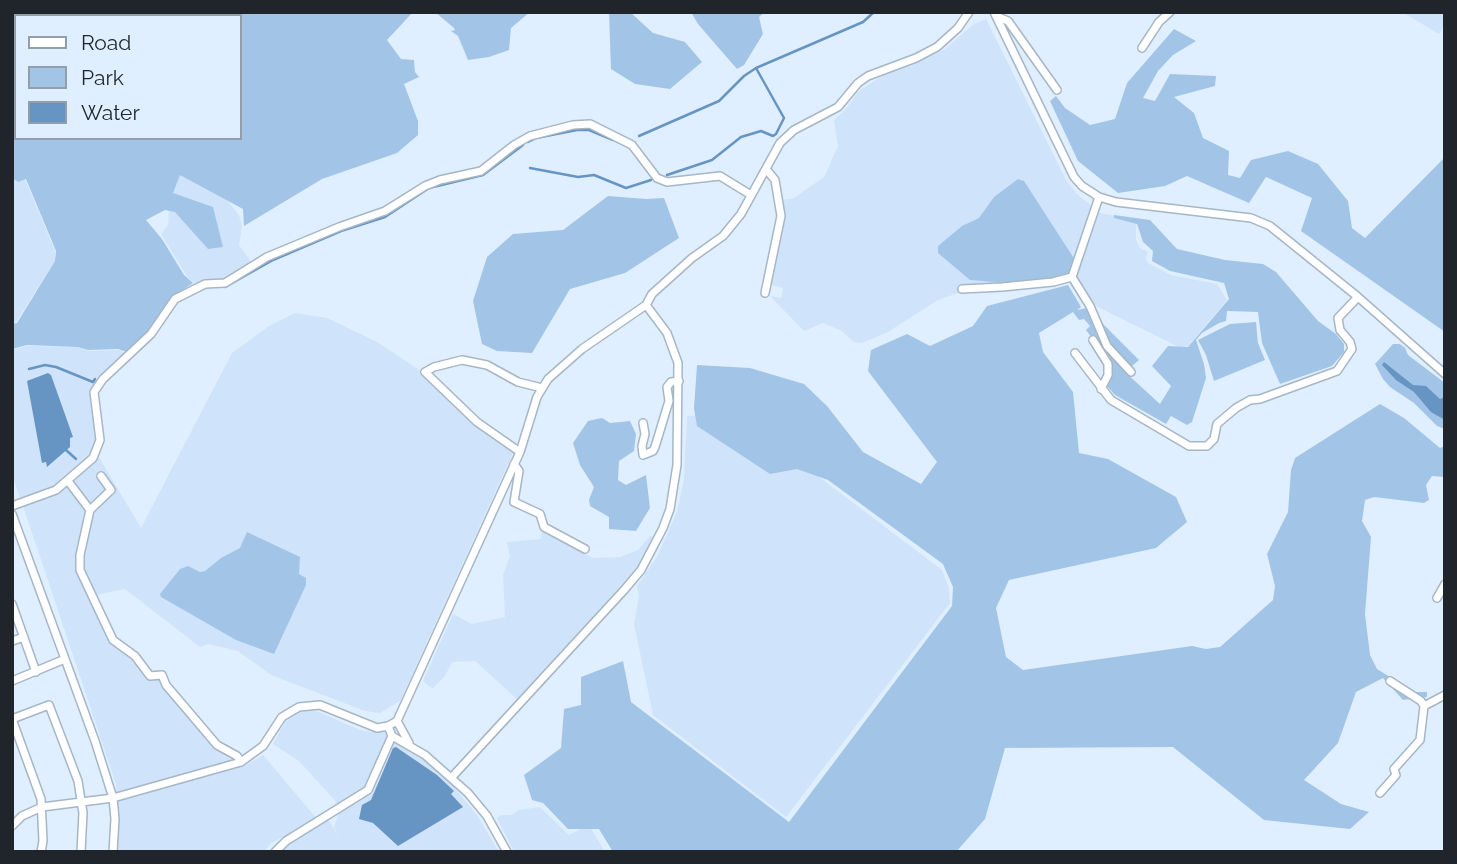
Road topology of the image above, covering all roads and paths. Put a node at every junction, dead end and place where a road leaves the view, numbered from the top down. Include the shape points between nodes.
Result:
1 (970, 12) edge
2 (1170, 12) edge
3 (995, 14) edge
4 (1145, 44) dead end
5 (1056, 90) dead end
6 (766, 169) junction
7 (751, 195) junction
8 (1099, 197) junction
9 (1072, 277) junction
10 (962, 289) dead end
11 (765, 293) dead end
12 (1358, 297) junction
13 (646, 305) junction
14 (1093, 341) dead end
15 (1075, 353) dead end
16 (1131, 372) dead end
17 (1445, 374) edge
18 (679, 381) junction
19 (542, 388) junction
20 (1101, 389) junction
21 (643, 423) dead end
22 (520, 452) junction
23 (514, 464) junction
24 (101, 477) dead end
25 (68, 481) junction
26 (12, 506) edge
27 (90, 510) junction
28 (12, 514) edge
29 (585, 549) dead end
30 (1445, 584) edge
31 (1437, 598) dead end
32 (12, 604) edge
33 (24, 637) junction
34 (12, 641) edge
35 (65, 659) junction
36 (36, 672) junction
37 (12, 681) edge
38 (1390, 681) dead end
39 (1445, 695) edge
40 (1424, 706) junction
41 (12, 719) edge
42 (397, 721) junction
43 (388, 726) junction
44 (392, 736) junction
45 (412, 746) junction
46 (241, 762) junction
47 (452, 777) junction
48 (1380, 793) dead end
49 (113, 798) junction
50 (82, 801) junction
51 (42, 807) junction
52 (12, 826) edge
53 (41, 852) edge
54 (81, 852) edge
55 (113, 852) edge
56 (275, 852) edge
57 (507, 852) edge

1 - 6 street via 937,47 867,76 838,107 794,130 780,143
2 - 4 street
3 - 5 street via 1008,21
3 - 8 street via 1074,177
6 - 7 street
6 - 11 street via 775,180 781,216
7 - 13 street via 723,236 675,273
7 - 25 street via 720,176 667,182 657,178 630,144 590,124 530,136 481,171 425,186 385,211 267,257 225,283 205,285 175,299 145,340 94,392 100,440 93,458
8 - 9 street
8 - 12 street via 1144,207 1251,218 1291,241
9 - 10 street
9 - 16 street via 1096,315 1107,346
12 - 17 street
12 - 20 street via 1338,318 1352,349 1336,371 1236,408 1217,424 1208,446 1189,446 1111,400
13 - 18 street via 672,342
13 - 19 street via 582,349
14 - 20 street via 1108,364
15 - 20 street
18 - 21 street via 667,387 669,401 655,447 643,455
18 - 47 street via 674,487 663,528 641,570
19 - 22 street
19 - 22 street via 462,360 425,372 477,422
22 - 23 street
23 - 29 street via 519,471 514,502 540,514 544,527
23 - 42 street
24 - 27 street via 111,490
25 - 26 street via 51,493
25 - 27 street
27 - 46 street via 80,570 113,640 135,656 150,676 162,675 217,745
28 - 35 street
30 - 31 street
32 - 33 street
33 - 34 street
33 - 36 street
35 - 36 street
35 - 49 street
36 - 37 street
38 - 40 street
39 - 40 street
40 - 48 street via 1420,740
41 - 50 street via 50,705
41 - 51 street
42 - 43 street
42 - 45 street
43 - 44 street
43 - 46 street via 372,727 320,705 299,707 282,717 262,746
44 - 45 street
44 - 56 street via 368,790
45 - 47 street
46 - 49 street
47 - 57 street via 487,817
49 - 50 street
49 - 55 street
50 - 51 street
50 - 54 street
51 - 52 street
51 - 53 street

